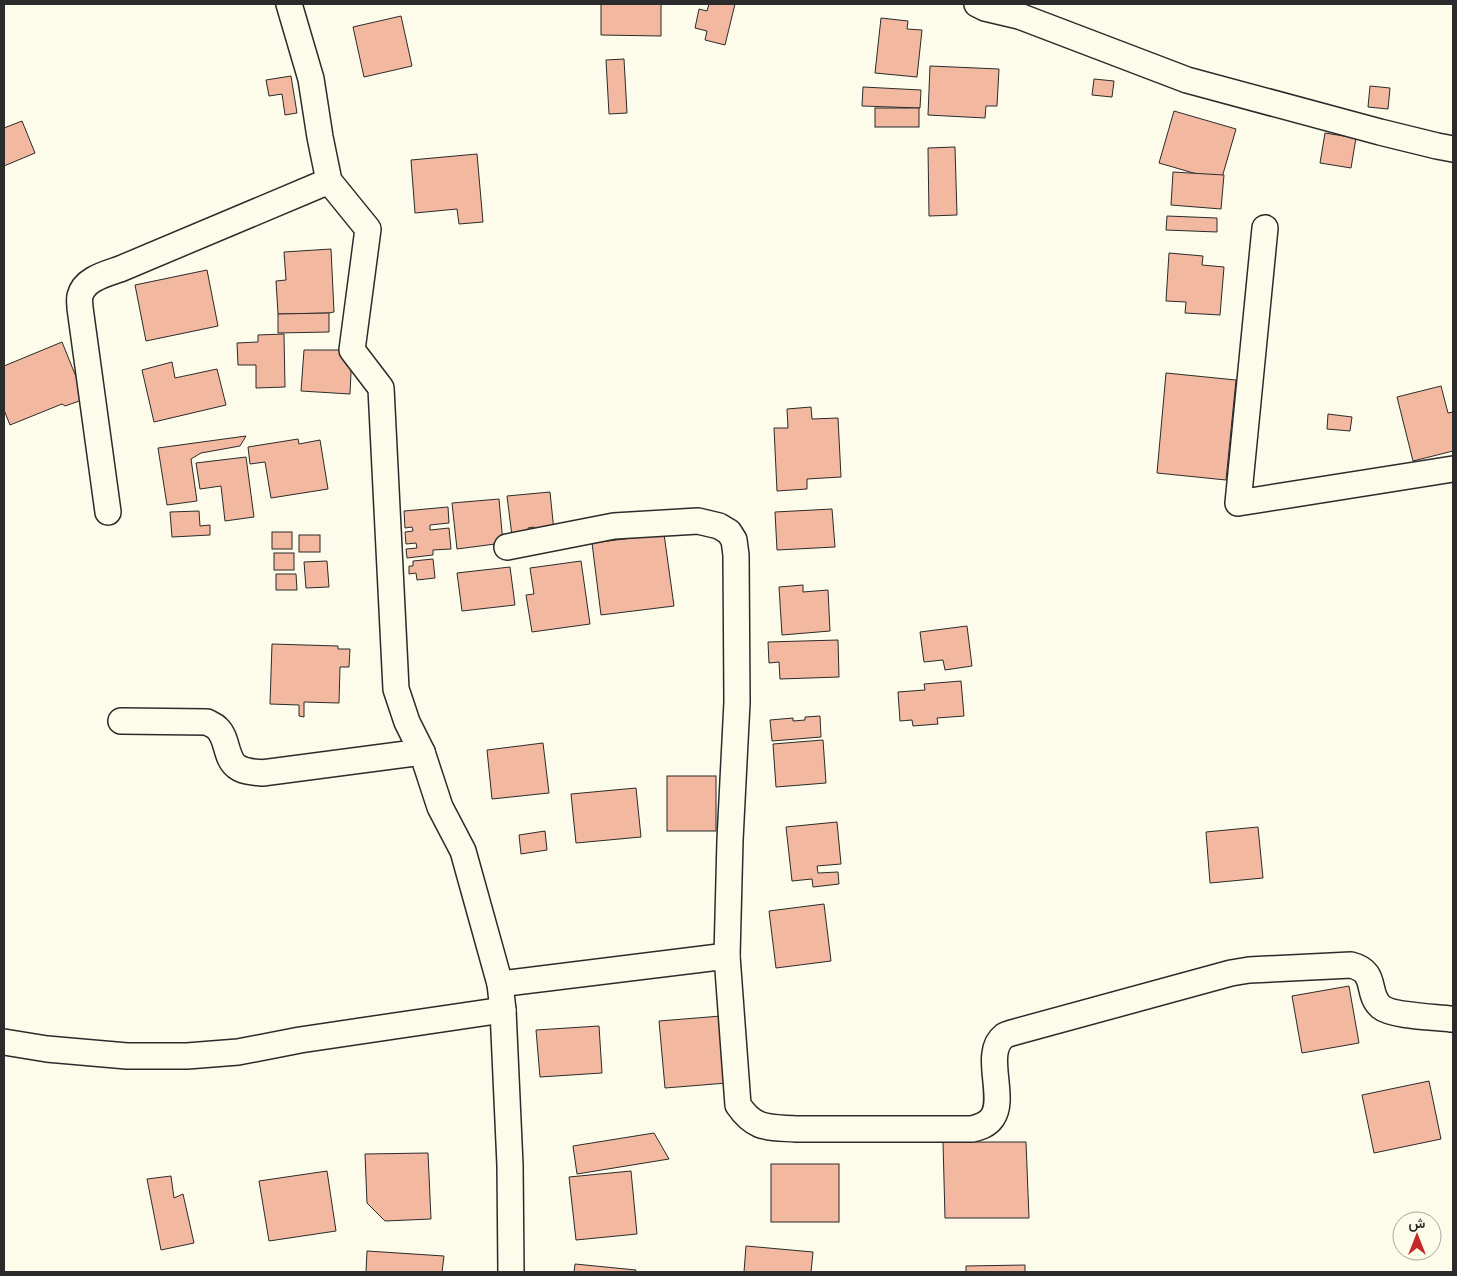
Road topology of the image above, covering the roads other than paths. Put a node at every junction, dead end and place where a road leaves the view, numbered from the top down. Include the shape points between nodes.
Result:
1 (289, 4) edge
2 (976, 4) edge
3 (1021, 10) edge
4 (1453, 149) edge
5 (329, 181) junction
6 (1265, 228) dead end
7 (1453, 469) edge
8 (108, 512) dead end
9 (507, 547) dead end
10 (121, 721) dead end
11 (422, 752) junction
12 (727, 956) junction
13 (500, 984) junction
14 (503, 1010) junction
15 (1451, 1019) dead end
16 (4, 1042) edge
17 (511, 1272) edge

1 - 5 street via 312,79
2 - 3 street via 985,8
3 - 4 street via 1187,80
5 - 8 street via 99,277 85,286 80,296 80,308
5 - 11 street via 368,229 352,350 381,388 396,689
6 - 7 street via 1238,503
9 - 12 street via 614,526 698,521 720,526 734,540 737,702
10 - 11 street via 206,722 217,728 235,766 247,772 262,773
11 - 13 street via 440,807 463,851
12 - 13 street
12 - 15 street via 738,1105 746,1117 767,1127 972,1129 985,1125 997,1108 995,1058 997,1046 1004,1037 1176,987 1249,970 1351,965 1364,970 1369,976 1377,1002 1388,1011
13 - 14 street
14 - 16 street via 238,1052 187,1056 127,1056
14 - 17 street

